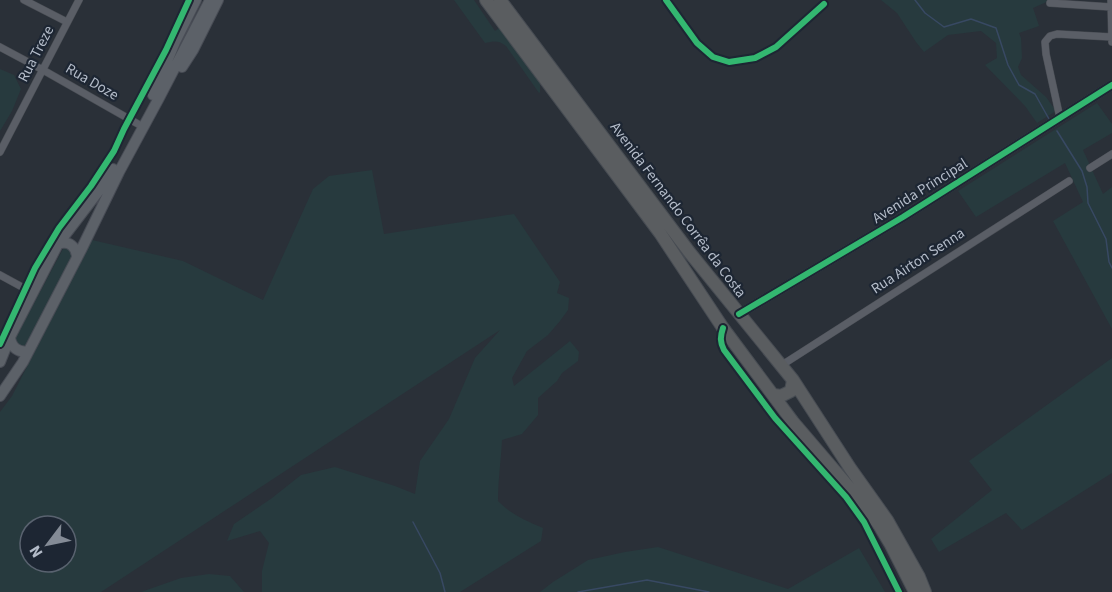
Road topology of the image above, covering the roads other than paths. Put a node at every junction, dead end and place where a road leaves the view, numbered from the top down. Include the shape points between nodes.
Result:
1 (24, 0) edge
2 (79, 0) edge
3 (196, 0) edge
4 (204, 0) edge
5 (210, 0) edge
6 (219, 0) edge
7 (481, 0) edge
8 (486, 0) edge
9 (501, 0) edge
10 (1111, 0) edge
11 (670, 2) edge
12 (1050, 3) dead end
13 (824, 4) dead end
14 (1111, 7) edge
15 (68, 22) junction
16 (511, 33) junction
17 (1112, 37) edge
18 (1112, 42) edge
19 (0, 47) edge
20 (43, 69) junction
21 (1112, 85) edge
22 (156, 97) junction
23 (1060, 118) junction
24 (138, 124) junction
25 (0, 152) edge
26 (1112, 154) edge
27 (1090, 168) dead end
28 (1069, 181) dead end
29 (58, 244) junction
30 (77, 258) junction
31 (0, 275) edge
32 (33, 293) junction
33 (739, 314) junction
34 (723, 328) junction
35 (10, 337) junction
36 (28, 351) junction
37 (0, 362) edge
38 (782, 365) junction
39 (794, 380) junction
40 (774, 395) junction
41 (0, 396) edge
42 (812, 453) junction
43 (899, 592) edge
44 (915, 592) edge
45 (925, 592) edge

1 - 15 street
2 - 15 street, Rua Treze
3 - 22 main road via 175,42
4 - 22 main road
5 - 22 main road
6 - 22 main road via 193,50
7 - 16 main road, Avenida Fernando Corrêa da Costa
8 - 16 highway, Avenida Fernando Corrêa da Costa
9 - 33 highway, Avenida Fernando Corrêa da Costa
10 - 14 street
11 - 13 street via 697,43 713,57 729,62 755,58 776,47
12 - 14 street
14 - 17 street
15 - 20 street, Rua Treze
16 - 34 highway, Avenida Fernando Corrêa da Costa via 660,233
17 - 18 street
17 - 23 street via 1057,34 1045,42
19 - 20 street, Rua Doze
20 - 24 street, Rua Doze
20 - 25 street, Rua Treze
21 - 23 street, Avenida Principal
22 - 24 main road
22 - 30 main road
23 - 33 street, Avenida Principal
24 - 29 main road via 108,177
26 - 27 street
28 - 38 street, Rua Airton Senna
29 - 30 main road via 71,244
29 - 32 main road
30 - 36 main road
31 - 32 street
32 - 35 main road
33 - 34 highway
33 - 38 highway, Avenida Fernando Corrêa da Costa
34 - 40 highway, Avenida Fernando Corrêa da Costa
34 - 42 street via 720,335 724,350 775,418
35 - 36 main road via 14,348
35 - 37 main road
36 - 41 main road
38 - 39 highway, Avenida Fernando Corrêa da Costa
39 - 40 highway via 791,391
39 - 45 highway, Avenida Fernando Corrêa da Costa via 887,520
40 - 42 highway, Avenida Fernando Corrêa da Costa
42 - 43 street via 864,522
42 - 44 highway, Avenida Fernando Corrêa da Costa via 879,525

